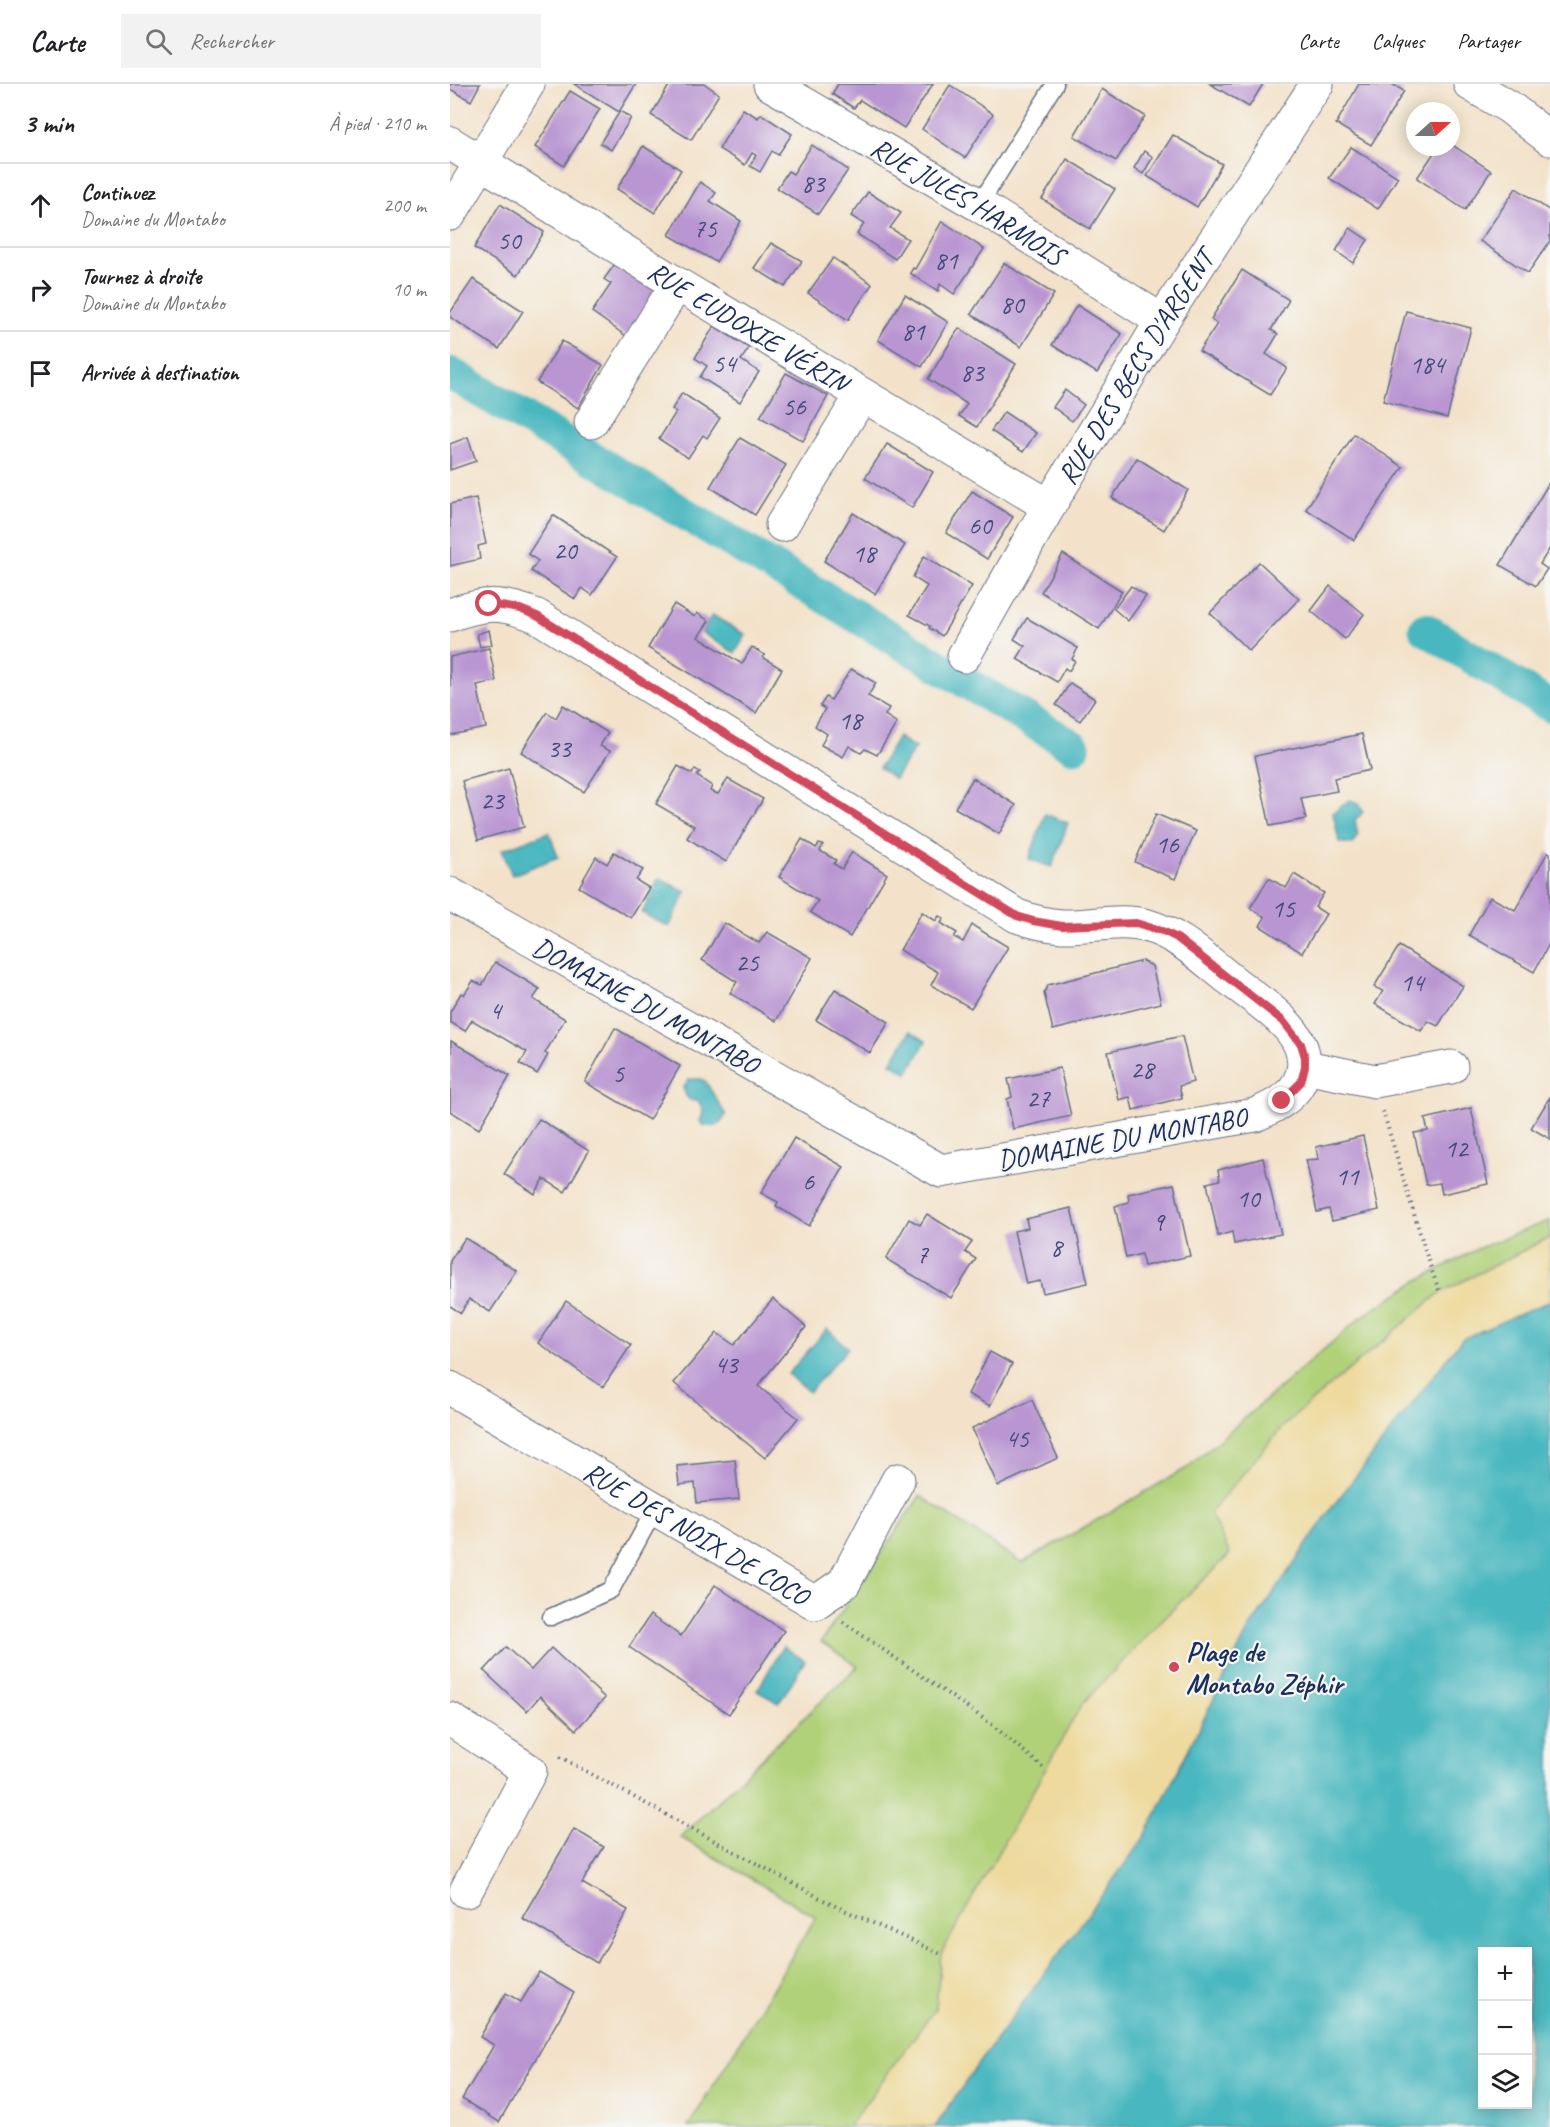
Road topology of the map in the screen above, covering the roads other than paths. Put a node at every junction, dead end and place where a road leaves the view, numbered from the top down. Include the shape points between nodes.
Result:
1 (528, 84) edge
2 (1055, 84) edge
3 (1317, 84) edge
4 (1470, 84) edge
5 (786, 88) edge
6 (1550, 139) edge
7 (450, 143) edge
8 (481, 162) junction
9 (980, 205) junction
10 (450, 214) edge
11 (677, 284) junction
12 (1162, 321) junction
13 (862, 395) junction
14 (591, 422) dead end
15 (1049, 506) junction
16 (782, 525) dead end
17 (450, 615) edge
18 (964, 656) dead end
19 (450, 894) edge
20 (1305, 1067) junction
21 (1451, 1067) dead end
22 (450, 1388) edge
23 (898, 1480) dead end
24 (655, 1509) junction
25 (551, 1617) dead end
26 (450, 1719) edge
27 (466, 1891) dead end

1 - 8 street
2 - 9 lane
3 - 12 street, RUE DES BECS D'ARGENT
4 - 6 street via 1509,107
5 - 9 street, RUE JULES HARMOIS
7 - 8 street, RUE EUDOXIE VÉRIN
8 - 10 street
8 - 11 street, RUE EUDOXIE VÉRIN
9 - 12 street, RUE JULES HARMOIS
11 - 13 street, RUE EUDOXIE VÉRIN
11 - 14 street
12 - 15 street, RUE DES BECS D'ARGENT
13 - 15 street, RUE EUDOXIE VÉRIN
13 - 16 street
15 - 18 street, RUE DES BECS D'ARGENT
17 - 20 street via 489,604 537,616 1017,916 1062,926 1136,923 1177,938 1283,1021 1301,1044
19 - 20 street, DOMAINE DU MONTABO via 941,1171 1255,1115 1293,1092
20 - 21 street via 1375,1081
22 - 24 street, RUE DES NOIX DE COCO
23 - 24 street, RUE DES NOIX DE COCO via 844,1583 815,1603
24 - 25 lane via 611,1590
26 - 27 street via 530,1771

